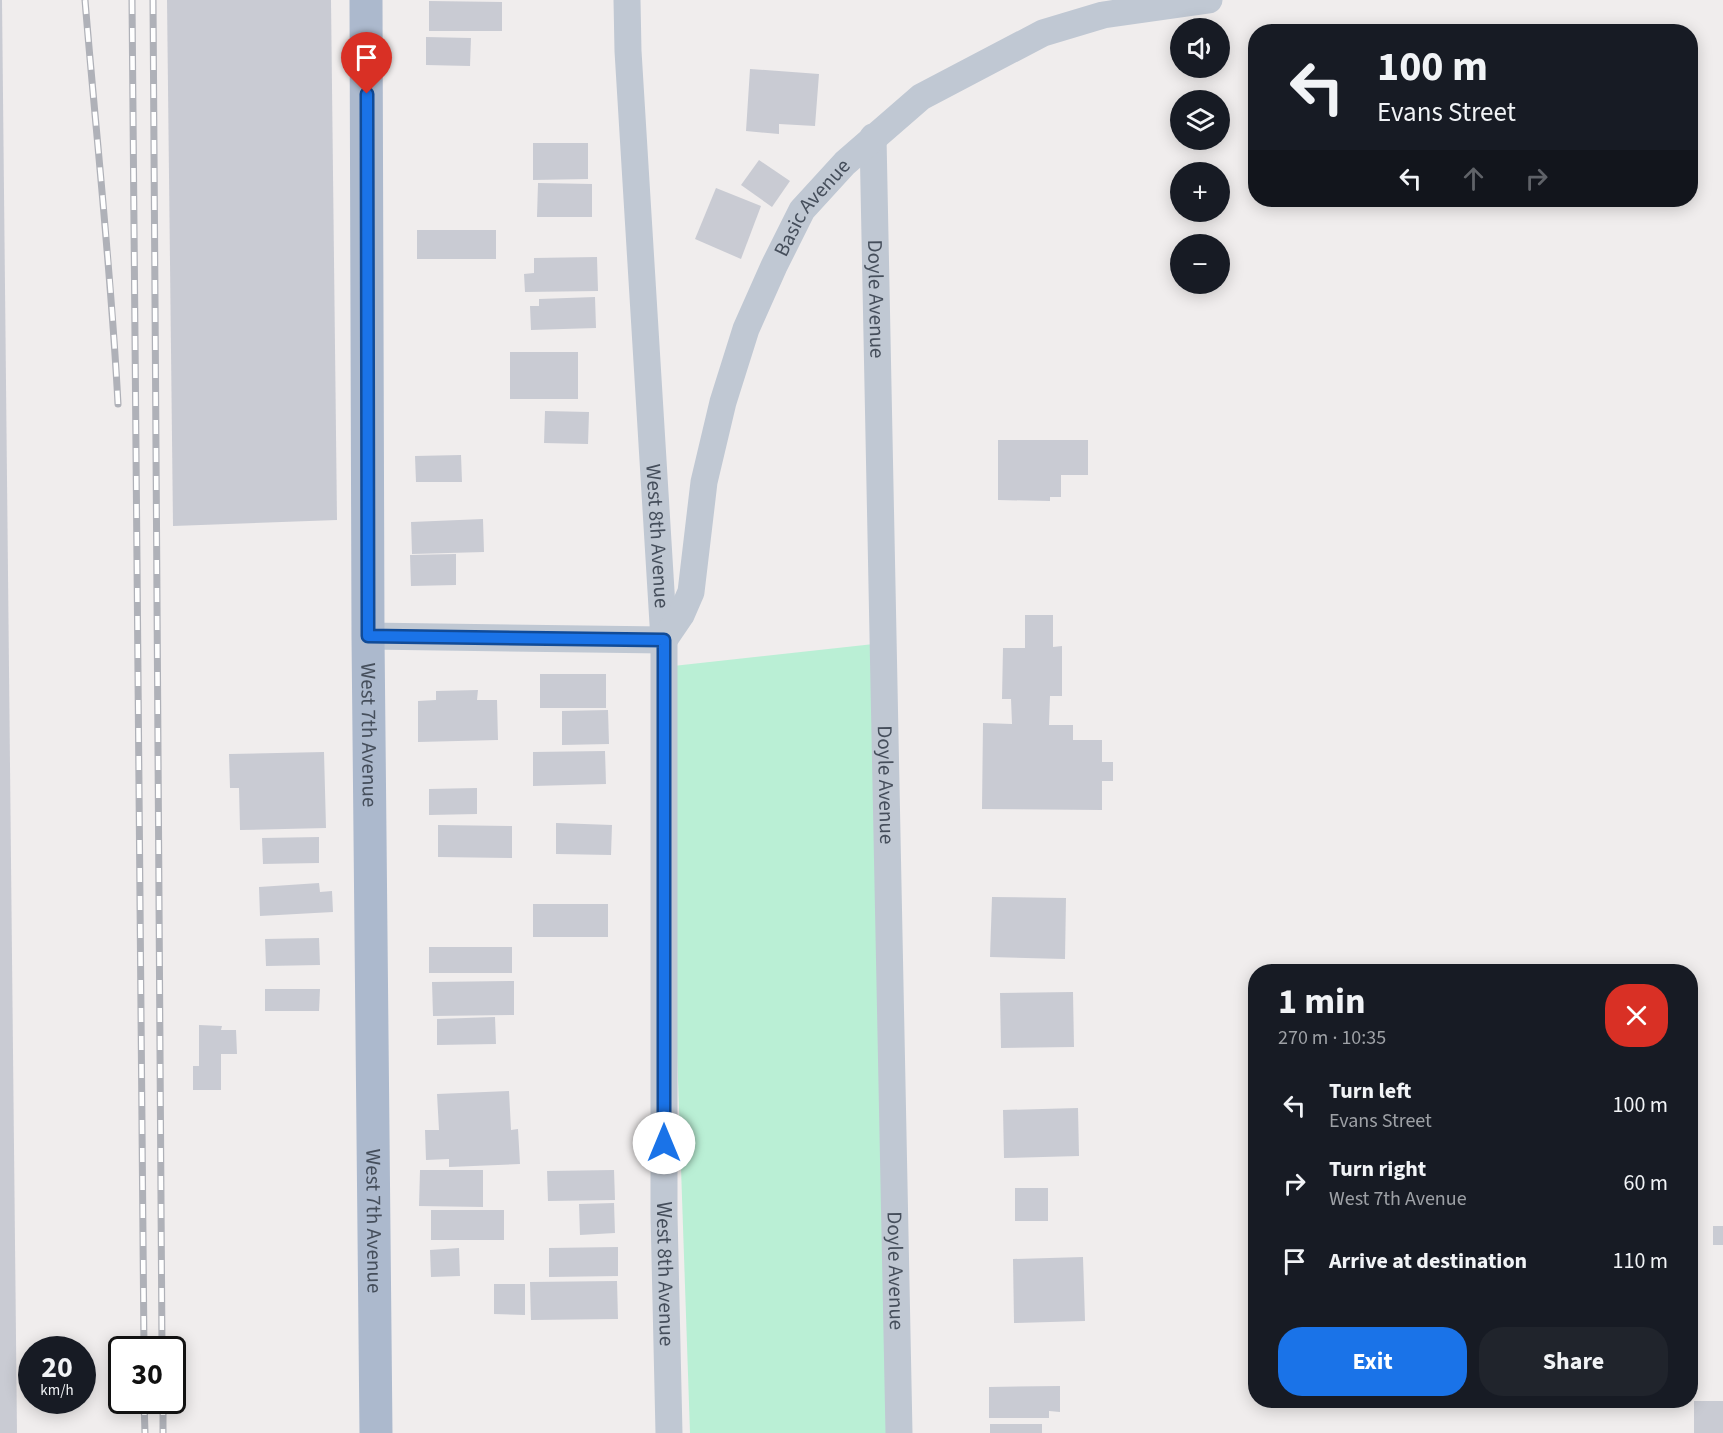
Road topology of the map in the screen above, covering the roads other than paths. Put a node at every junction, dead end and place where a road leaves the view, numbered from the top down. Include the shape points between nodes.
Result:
1 (366, 0) edge
2 (627, 0) edge
3 (639, 0) edge
4 (1209, 0) edge
5 (628, 51) junction
6 (873, 137) junction
7 (368, 636) junction
8 (664, 640) junction
9 (376, 1433) edge
10 (669, 1433) edge
11 (899, 1433) edge

1 - 7 main road, West 7th Avenue
2 - 5 street, West 8th Avenue
3 - 5 street
4 - 6 street, Basic Avenue via 1103,15 1043,33 921,97
5 - 8 street, West 8th Avenue
6 - 8 street, Basic Avenue via 802,210 746,329 704,482 691,592
6 - 11 street, Doyle Avenue
7 - 8 street
7 - 9 main road, West 7th Avenue
8 - 10 street, West 8th Avenue via 664,1214

